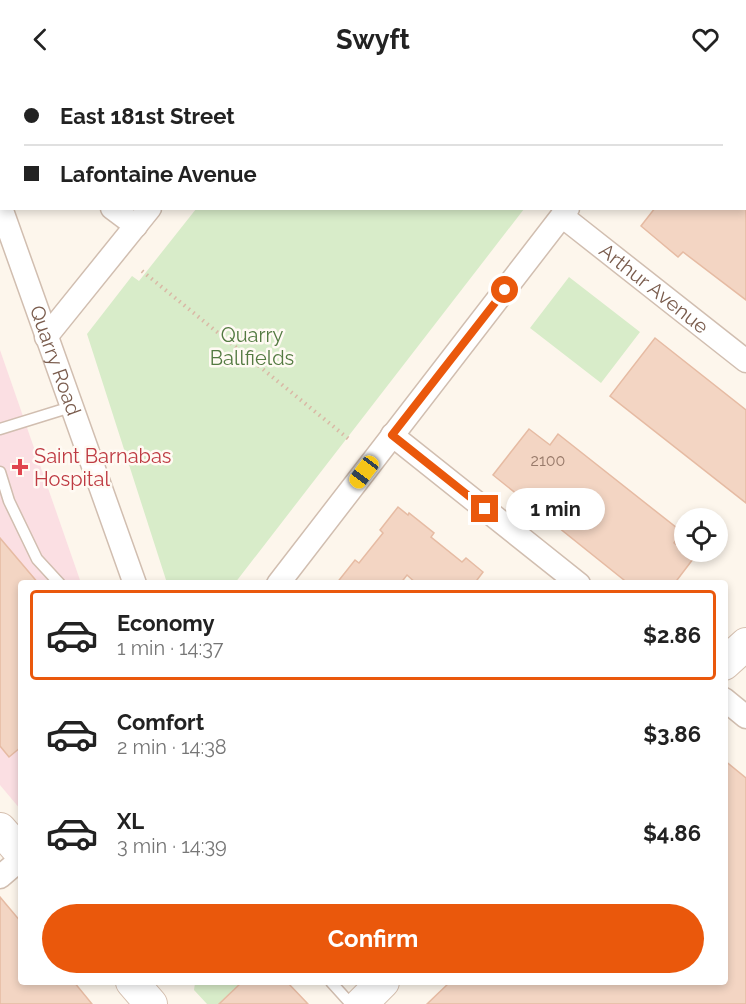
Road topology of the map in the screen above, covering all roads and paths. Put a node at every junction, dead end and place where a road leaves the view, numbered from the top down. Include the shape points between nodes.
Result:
1 (2, 210) edge
2 (119, 210) edge
3 (565, 212) edge
4 (143, 217) edge
5 (142, 271) dead end
6 (46, 337) junction
7 (746, 361) edge
8 (71, 407) junction
9 (0, 429) edge
10 (392, 435) junction
11 (350, 440) dead end
12 (0, 472) edge
13 (56, 580) edge
14 (134, 580) edge
15 (281, 580) edge
16 (574, 580) edge
17 (746, 644) edge
18 (728, 660) edge
19 (728, 702) edge
20 (746, 717) edge
21 (0, 829) edge
22 (18, 850) edge
23 (18, 862) edge
24 (0, 877) edge
25 (135, 985) edge
26 (334, 985) edge
27 (380, 985) edge
28 (151, 1004) edge
29 (351, 1004) edge
30 (361, 1004) edge

1 - 6 street, Quarry Road
2 - 4 street
3 - 7 street, Arthur Avenue
3 - 10 street
4 - 6 street
5 - 11 path
6 - 8 street, Quarry Road
8 - 9 lane
8 - 14 street, Quarry Road
10 - 15 street
10 - 16 street
12 - 13 lane via 9,501 37,559
17 - 18 main road
19 - 20 street
21 - 22 main road
23 - 24 street
25 - 28 main road
26 - 29 lane
27 - 30 main road

